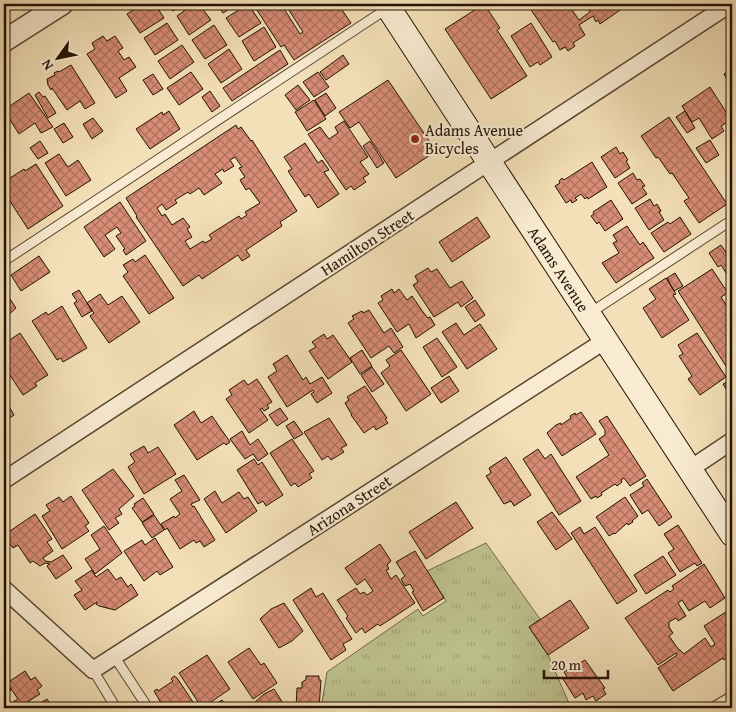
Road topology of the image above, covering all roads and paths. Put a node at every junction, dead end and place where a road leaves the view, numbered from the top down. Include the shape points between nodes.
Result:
1 (62, 4) edge
2 (730, 4) edge
3 (389, 5) edge
4 (4, 41) edge
5 (489, 163) junction
6 (732, 220) edge
7 (4, 261) edge
8 (588, 314) junction
9 (606, 340) junction
10 (732, 442) edge
11 (690, 469) junction
12 (4, 480) edge
13 (732, 534) edge
14 (4, 590) edge
15 (114, 656) junction
16 (93, 670) junction
17 (732, 696) edge
18 (116, 708) edge
19 (148, 708) edge
20 (712, 708) edge

1 - 4 street
2 - 5 street, Hamilton Street
3 - 5 main road, Adams Avenue
3 - 7 lane
5 - 8 main road, Adams Avenue
5 - 12 street, Hamilton Street
6 - 8 lane
8 - 9 main road, Adams Avenue
9 - 11 main road, Adams Avenue
9 - 15 street, Arizona Street
10 - 11 street
11 - 13 main road, Adams Avenue
14 - 16 street
15 - 16 street, Arizona Street
15 - 19 lane
16 - 18 lane
17 - 20 lane

